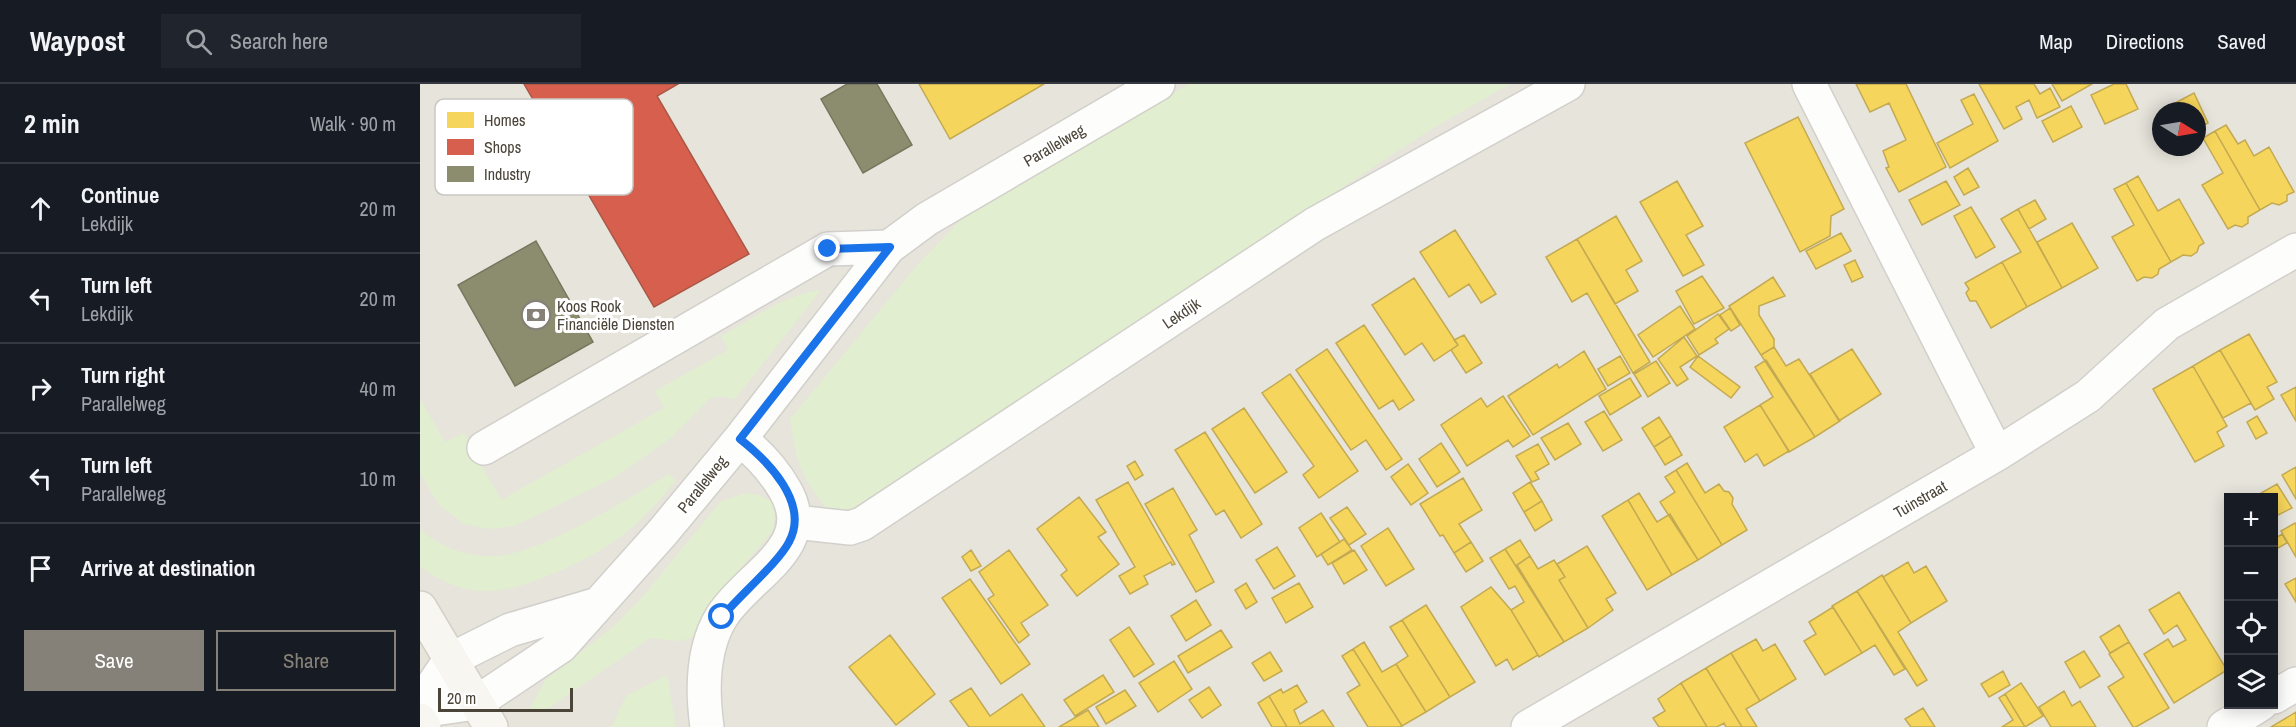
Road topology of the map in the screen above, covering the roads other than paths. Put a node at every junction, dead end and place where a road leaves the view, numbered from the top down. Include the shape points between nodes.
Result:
1 (1158, 84) edge
2 (1568, 84) edge
3 (1809, 84) edge
4 (890, 247) junction
5 (2296, 250) edge
6 (740, 439) junction
7 (484, 448) dead end
8 (1997, 454) junction
9 (795, 522) junction
10 (598, 604) junction
11 (420, 608) edge
12 (450, 660) junction
13 (2296, 684) edge
14 (2278, 695) edge
15 (420, 704) edge
16 (2254, 709) edge
17 (420, 711) edge
18 (484, 715) edge
19 (420, 720) edge
20 (424, 727) edge
21 (707, 727) edge
22 (1528, 727) edge
23 (2224, 727) edge

1 - 4 street, Parallelweg via 927,219
2 - 9 street, Lekdijk via 1315,224 862,524 850,528
3 - 8 street
4 - 6 street, Parallelweg
4 - 7 street via 828,249
5 - 8 street, Tuinstraat via 2167,324 2088,396
6 - 9 street via 760,455 778,479 794,506
6 - 10 street, Parallelweg
8 - 22 street, Tuinstraat
9 - 21 street via 789,543 722,617 708,653 703,700
10 - 12 street via 510,630
10 - 18 street, Parallelweg via 561,646
11 - 12 street
12 - 15 street
12 - 18 street
13 - 14 street
16 - 23 street
17 - 18 street, Parallelweg
19 - 20 street

